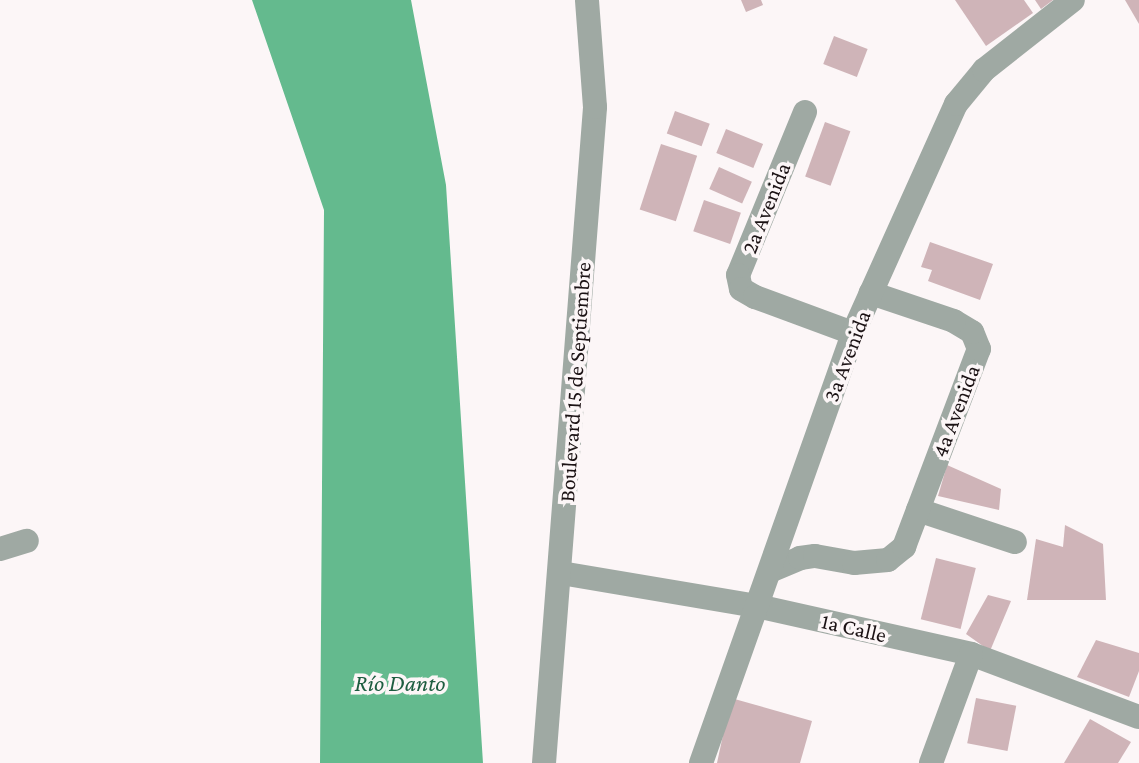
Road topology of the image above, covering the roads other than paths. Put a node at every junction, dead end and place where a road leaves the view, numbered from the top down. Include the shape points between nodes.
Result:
1 (587, 0) edge
2 (1073, 0) edge
3 (805, 112) dead end
4 (871, 293) junction
5 (853, 333) junction
6 (918, 510) junction
7 (27, 541) dead end
8 (1015, 542) dead end
9 (0, 549) edge
10 (770, 571) junction
11 (561, 573) junction
12 (757, 606) junction
13 (971, 654) junction
14 (1139, 717) edge
15 (544, 763) edge
16 (701, 763) edge
17 (931, 763) edge

1 - 11 street, Boulevard 15 de Septiembre via 595,107
2 - 4 street, 3a Avenida via 984,70 956,104
3 - 5 street, 2a Avenida via 738,275 741,289
4 - 5 street, 3a Avenida
4 - 6 street, 4a Avenida via 954,321 972,332 979,349
5 - 10 street, 3a Avenida
6 - 8 street
6 - 10 street, 4a Avenida via 904,547 888,560 854,563 815,556
7 - 9 street
10 - 12 street, 3a Avenida
11 - 12 street, 1a Calle
11 - 15 street, Boulevard 15 de Septiembre
12 - 13 street, 1a Calle
12 - 16 street, 3a Avenida
13 - 14 street, 1a Calle
13 - 17 street

